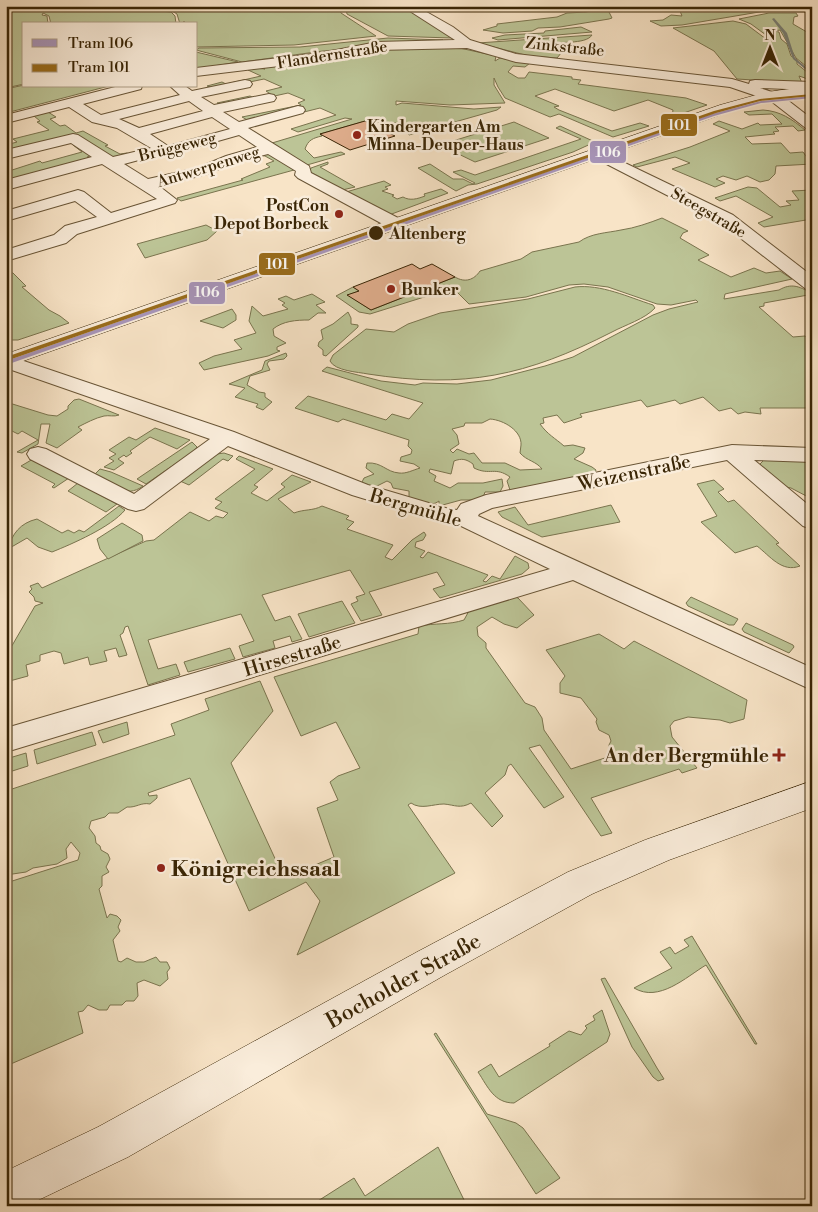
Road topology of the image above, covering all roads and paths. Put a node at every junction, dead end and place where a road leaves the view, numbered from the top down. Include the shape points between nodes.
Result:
1 (407, 6) edge
2 (469, 44) junction
3 (198, 72) edge
4 (732, 83) junction
5 (246, 84) dead end
6 (812, 86) edge
7 (128, 88) edge
8 (180, 88) edge
9 (812, 90) edge
10 (192, 95) junction
11 (269, 98) dead end
12 (777, 99) junction
13 (812, 101) edge
14 (71, 102) junction
15 (298, 110) dead end
16 (214, 111) junction
17 (106, 118) junction
18 (6, 119) edge
19 (812, 126) edge
20 (239, 129) junction
21 (138, 133) junction
22 (268, 148) junction
23 (163, 149) junction
24 (598, 154) junction
25 (6, 155) edge
26 (108, 161) junction
27 (148, 184) junction
28 (6, 185) edge
29 (6, 216) edge
30 (113, 222) junction
31 (396, 224) junction
32 (6, 256) edge
33 (812, 285) edge
34 (7, 362) edge
35 (226, 437) junction
36 (732, 452) junction
37 (38, 454) dead end
38 (812, 455) edge
39 (465, 518) junction
40 (812, 521) edge
41 (578, 570) junction
42 (812, 680) edge
43 (6, 740) edge
44 (812, 794) edge
45 (6, 1193) edge

1 - 2 street, Zinkstraße
2 - 3 street, Flandernstraße via 385,46
2 - 4 street, Zinkstraße via 516,58
4 - 6 street, Zinkstraße
4 - 12 street, Zinkstraße
5 - 10 street
7 - 14 street
8 - 10 street, Brüggeweg
9 - 12 main road
10 - 16 street, Brüggeweg
10 - 17 street
11 - 16 street, Brüggeweg
12 - 13 main road
12 - 19 street
12 - 24 main road via 696,120
14 - 17 street via 97,119
14 - 18 street
15 - 20 street, Brüggeweg
16 - 20 street, Brüggeweg
16 - 21 street, Brüggeweg
17 - 21 street
20 - 22 street, Brüggeweg
20 - 23 street, Brüggeweg via 167,151
21 - 23 street
22 - 27 street, Antwerpenweg via 202,171
22 - 31 street, Brüggeweg via 304,169 303,174
23 - 26 street, Brüggeweg
24 - 31 main road
24 - 33 street, Steegstraße via 727,219
25 - 26 street, Antwerpenweg via 73,138
26 - 27 street, Antwerpenweg
26 - 28 street, Brüggeweg
27 - 30 street, Antwerpenweg via 169,200
29 - 30 street via 78,196
30 - 32 street via 71,230 60,239
31 - 34 main road
34 - 35 street, Bergmühle
35 - 37 street via 136,504
35 - 39 street, Bergmühle via 360,490 448,517
36 - 38 street, Weizenstraße
36 - 39 street, Weizenstraße via 486,502 469,510
36 - 40 street
39 - 41 street, Bergmühle
41 - 42 street, Bergmühle
41 - 43 street, Hirsestraße
44 - 45 main road, Bocholder Straße via 657,850 572,887 113,1142

